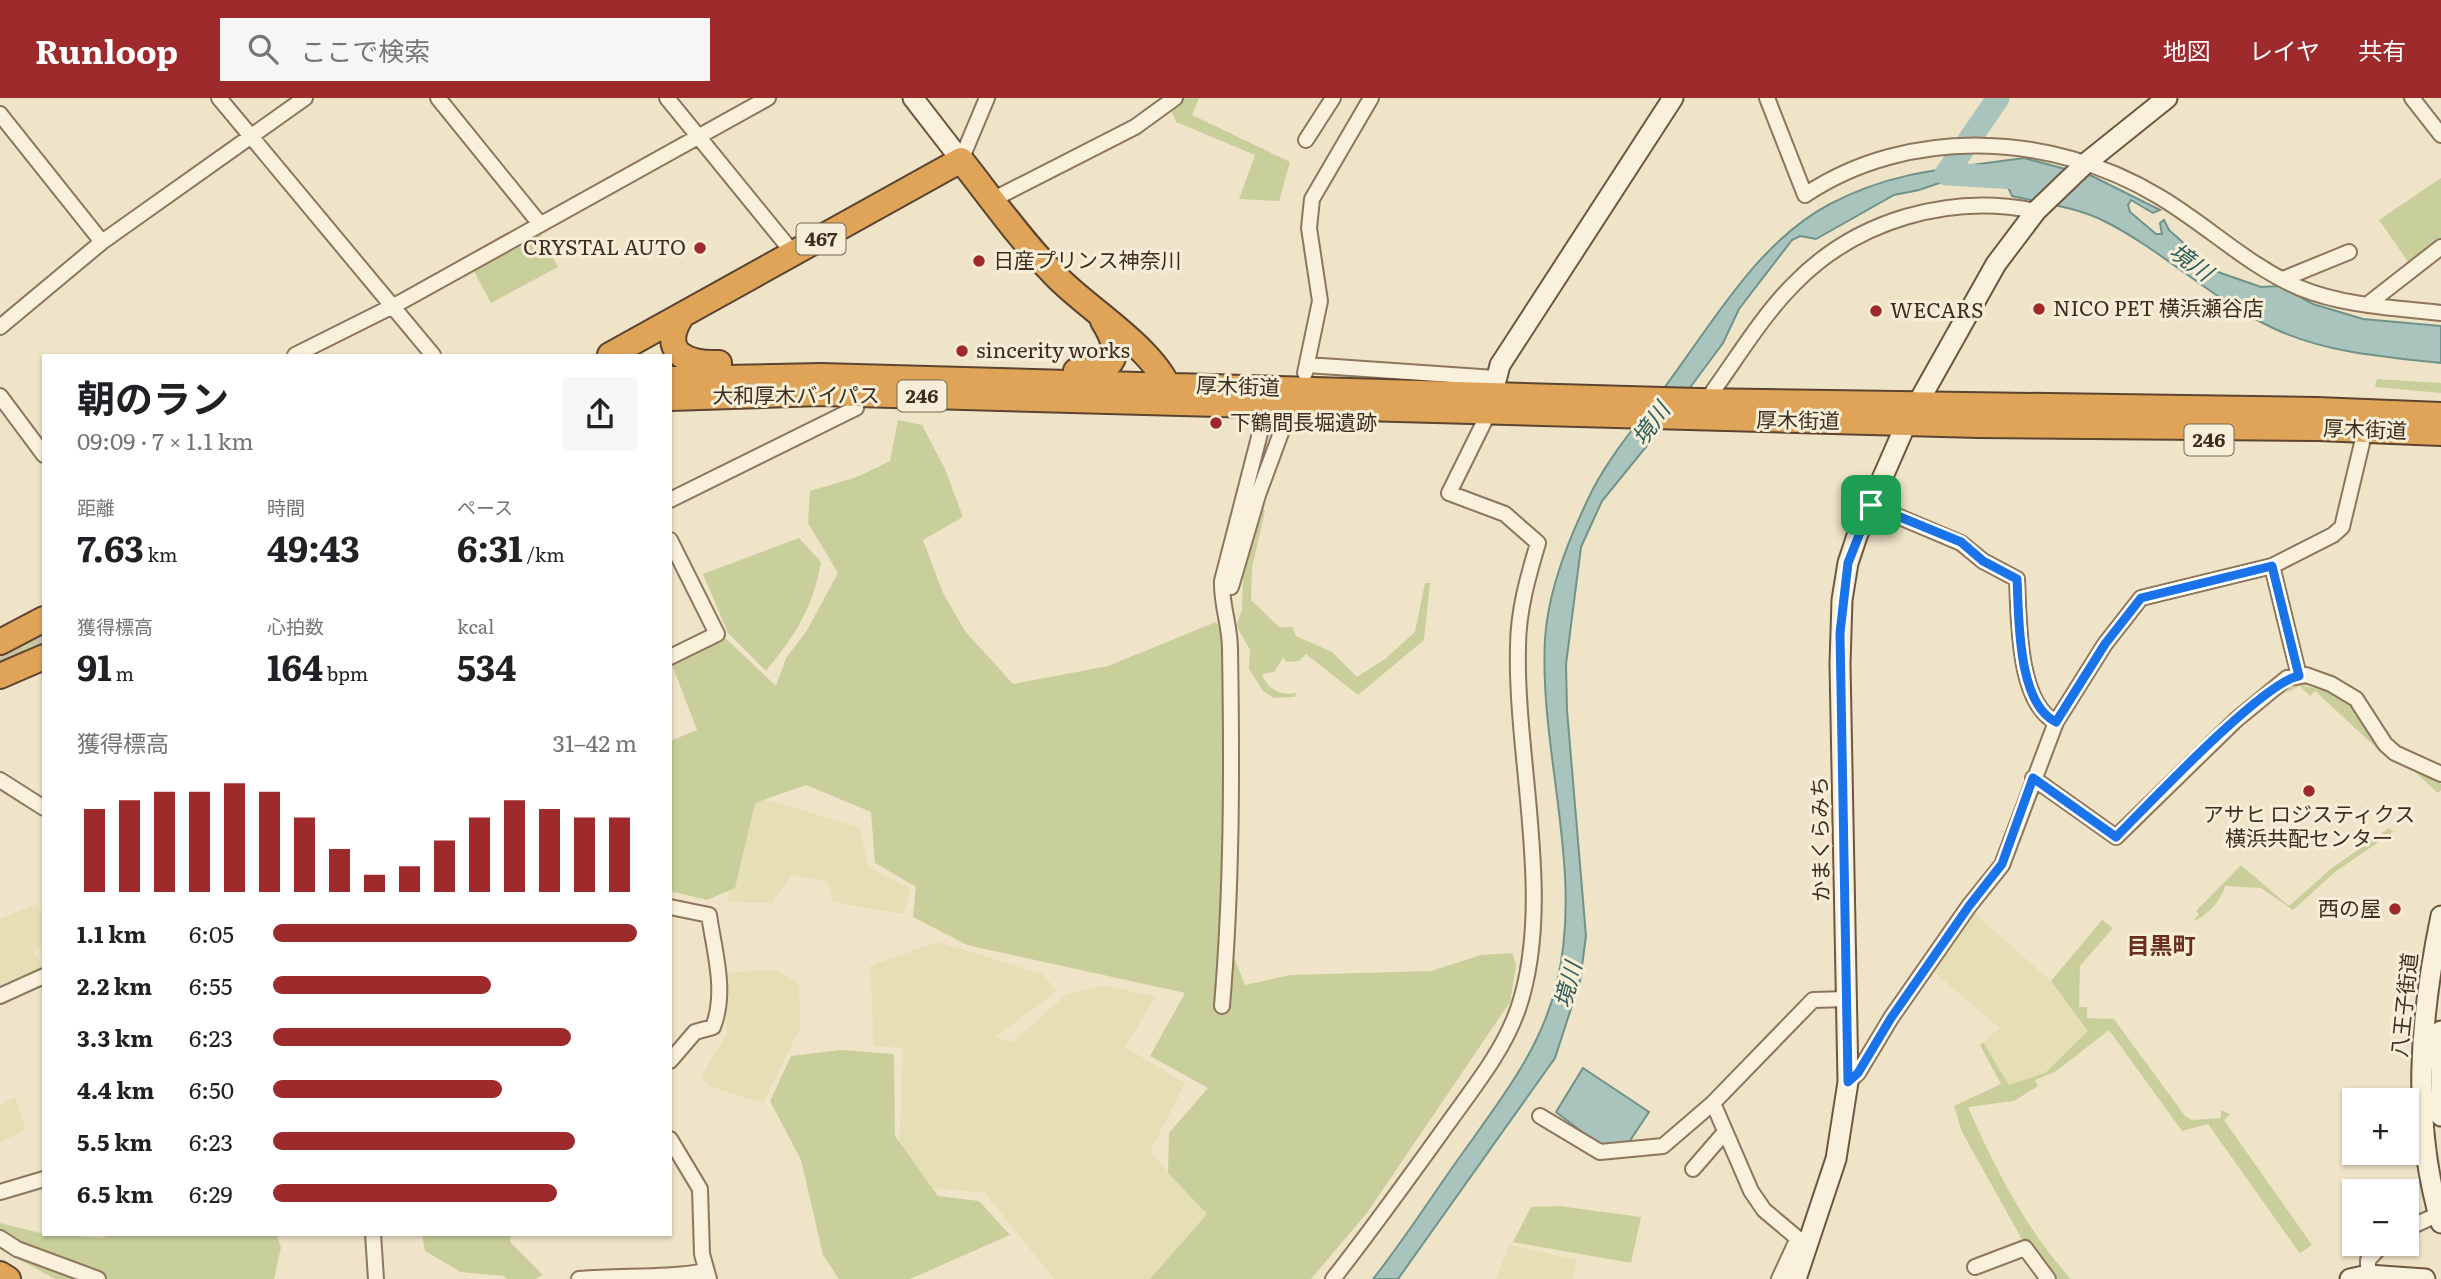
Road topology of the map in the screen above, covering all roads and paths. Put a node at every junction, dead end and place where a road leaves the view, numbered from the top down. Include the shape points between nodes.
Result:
1 (219, 98) edge
2 (304, 98) edge
3 (438, 98) edge
4 (667, 98) edge
5 (768, 98) edge
6 (913, 98) edge
7 (987, 98) edge
8 (1175, 98) edge
9 (1333, 98) edge
10 (1371, 98) edge
11 (1673, 98) edge
12 (1767, 98) edge
13 (2167, 98) edge
14 (2412, 98) edge
15 (0, 114) edge
16 (2441, 135) edge
17 (250, 136) junction
18 (698, 136) junction
19 (1306, 140) dead end
20 (961, 160) junction
21 (2084, 164) junction
22 (992, 200) junction
23 (2038, 210) junction
24 (540, 224) junction
25 (102, 242) junction
26 (2441, 247) edge
27 (2340, 251) dead end
28 (794, 254) junction
29 (2283, 279) junction
30 (2368, 304) junction
31 (393, 306) junction
32 (2441, 313) edge
33 (681, 317) junction
34 (1102, 319) junction
35 (0, 327) edge
36 (297, 354) edge
37 (432, 354) edge
38 (612, 354) edge
39 (634, 354) edge
40 (702, 364) junction
41 (672, 365) edge
42 (1075, 376) junction
43 (672, 379) edge
44 (1171, 394) junction
45 (1492, 395) junction
46 (0, 396) edge
47 (672, 398) edge
48 (2441, 400) edge
49 (1122, 402) junction
50 (1699, 403) junction
51 (856, 408) junction
52 (672, 412) edge
53 (1276, 414) junction
54 (1911, 414) junction
55 (2441, 415) edge
56 (1978, 416) junction
57 (2111, 417) junction
58 (2441, 433) edge
59 (2362, 443) junction
60 (2441, 447) edge
61 (42, 452) edge
62 (672, 499) edge
63 (1871, 505) junction
64 (672, 544) edge
65 (2272, 566) junction
66 (1226, 616) junction
67 (42, 620) edge
68 (0, 642) edge
69 (672, 656) edge
70 (42, 658) edge
71 (0, 676) edge
72 (2299, 676) junction
73 (2056, 722) junction
74 (2441, 774) edge
75 (2033, 778) junction
76 (0, 780) edge
77 (42, 807) edge
78 (672, 907) edge
79 (2441, 916) edge
80 (42, 977) edge
81 (0, 996) edge
82 (1847, 999) junction
83 (1222, 1006) dead end
84 (2441, 1031) edge
85 (672, 1058) edge
86 (1848, 1082) junction
87 (1713, 1103) junction
88 (1540, 1116) dead end
89 (2441, 1116) edge
90 (1724, 1132) junction
91 (672, 1142) edge
92 (1693, 1169) dead end
93 (42, 1180) edge
94 (0, 1192) edge
95 (2440, 1217) edge
96 (2419, 1224) edge
97 (373, 1236) edge
98 (0, 1238) edge
99 (1803, 1242) junction
100 (2372, 1256) edge
101 (1975, 1268) dead end
102 (0, 1274) edge
103 (707, 1275) edge
104 (2359, 1277) edge
105 (8, 1279) edge
106 (98, 1279) edge
107 (376, 1279) edge
108 (579, 1279) edge
109 (1333, 1279) edge
110 (1779, 1279) edge
111 (1796, 1279) edge
112 (2049, 1279) edge
113 (2425, 1279) edge

1 - 17 street
2 - 17 street
3 - 24 street
4 - 18 street
5 - 18 street
6 - 20 street
7 - 20 street
8 - 22 street via 1135,127
9 - 19 street
10 - 45 street via 1312,199 1309,228 1320,301 1306,369
11 - 45 street via 1500,365
12 - 21 street via 1805,195 1831,178 1913,150 2029,149
13 - 21 street, かまくらみち
14 - 16 street
15 - 25 street
17 - 25 street
17 - 31 street
18 - 24 street
18 - 28 street
20 - 22 highway, 厚木街道
20 - 28 highway, 467
21 - 23 street, かまくらみち
21 - 29 street via 2158,196
22 - 34 highway, 厚木街道 via 1054,275
23 - 50 street via 1971,205 1925,212 1869,229 1794,283
23 - 54 street, かまくらみち via 1996,264
24 - 31 street
25 - 35 street
26 - 30 street
27 - 29 street
28 - 33 highway, 467
29 - 30 street via 2301,288
30 - 32 street
31 - 36 street
31 - 37 street
33 - 38 highway, 467
33 - 39 highway, 467
33 - 40 highway via 674,346 687,360
34 - 42 highway via 1113,336 1115,353 1107,367
34 - 44 highway, 厚木街道 via 1142,351
40 - 41 highway
40 - 42 highway, 246 via 786,362
42 - 43 highway, 大和厚木バイパス / 246
42 - 44 highway, 大和厚木バイパス / 246
44 - 45 highway, 厚木街道 / 246
44 - 49 highway, 大和厚木バイパス / 246
44 - 53 highway, 厚木街道 / 246
45 - 50 highway, 厚木街道 / 246 via 1631,408
45 - 53 highway, 厚木街道 / 246
45 - 109 street via 1449,493 1505,514 1538,543 1523,597 1517,643 1532,865 1531,954 1518,1010 1489,1066
46 - 61 street
47 - 49 highway, 大和厚木バイパス / 246 via 821,393
48 - 56 highway, 246 via 2120,394
49 - 51 highway via 1029,413
50 - 54 highway, 厚木街道 / 246
51 - 52 highway
51 - 62 street
53 - 66 street via 1231,577
53 - 66 street via 1222,581
54 - 56 highway, 厚木街道 / 246
54 - 63 street, かまくらみち
55 - 57 highway, 厚木街道 / 246
56 - 57 highway, 厚木街道 / 246
56 - 59 highway, 246 via 2112,439
57 - 58 highway, 厚木街道 / 246
59 - 60 highway, 246
59 - 65 street via 2342,527
63 - 73 street via 1961,542 1983,561 2017,579 2020,642 2029,683 2047,718
63 - 82 street, かまくらみち via 1848,563 1840,633
64 - 69 street via 717,634
65 - 72 street
65 - 73 street via 2141,598 2105,644
66 - 83 street via 1230,651 1230,909
67 - 68 highway
70 - 71 highway
72 - 74 street via 2331,684 2356,699 2395,753
72 - 75 street via 2287,678 2236,720 2116,837
73 - 75 street
75 - 86 street via 2002,864
76 - 77 street
78 - 85 street via 709,915 719,978 713,1027 695,1032
79 - 95 street, 八王子街道 via 2425,1005 2421,1072 2424,1133
80 - 81 street
82 - 86 street, かまくらみち
82 - 87 street via 1814,1000
84 - 89 street, 八王子街道
86 - 99 street, かまくらみち via 1836,1159
87 - 88 street via 1663,1146 1600,1152
87 - 90 street
90 - 92 street
90 - 99 street via 1764,1210
91 - 103 street via 700,1189
93 - 94 street
95 - 96 street
97 - 107 street
98 - 106 street via 17,1249
99 - 110 street
99 - 111 street, かまくらみち
100 - 104 street
101 - 112 street via 2025,1248
102 - 105 highway
103 - 108 street
104 - 113 street

